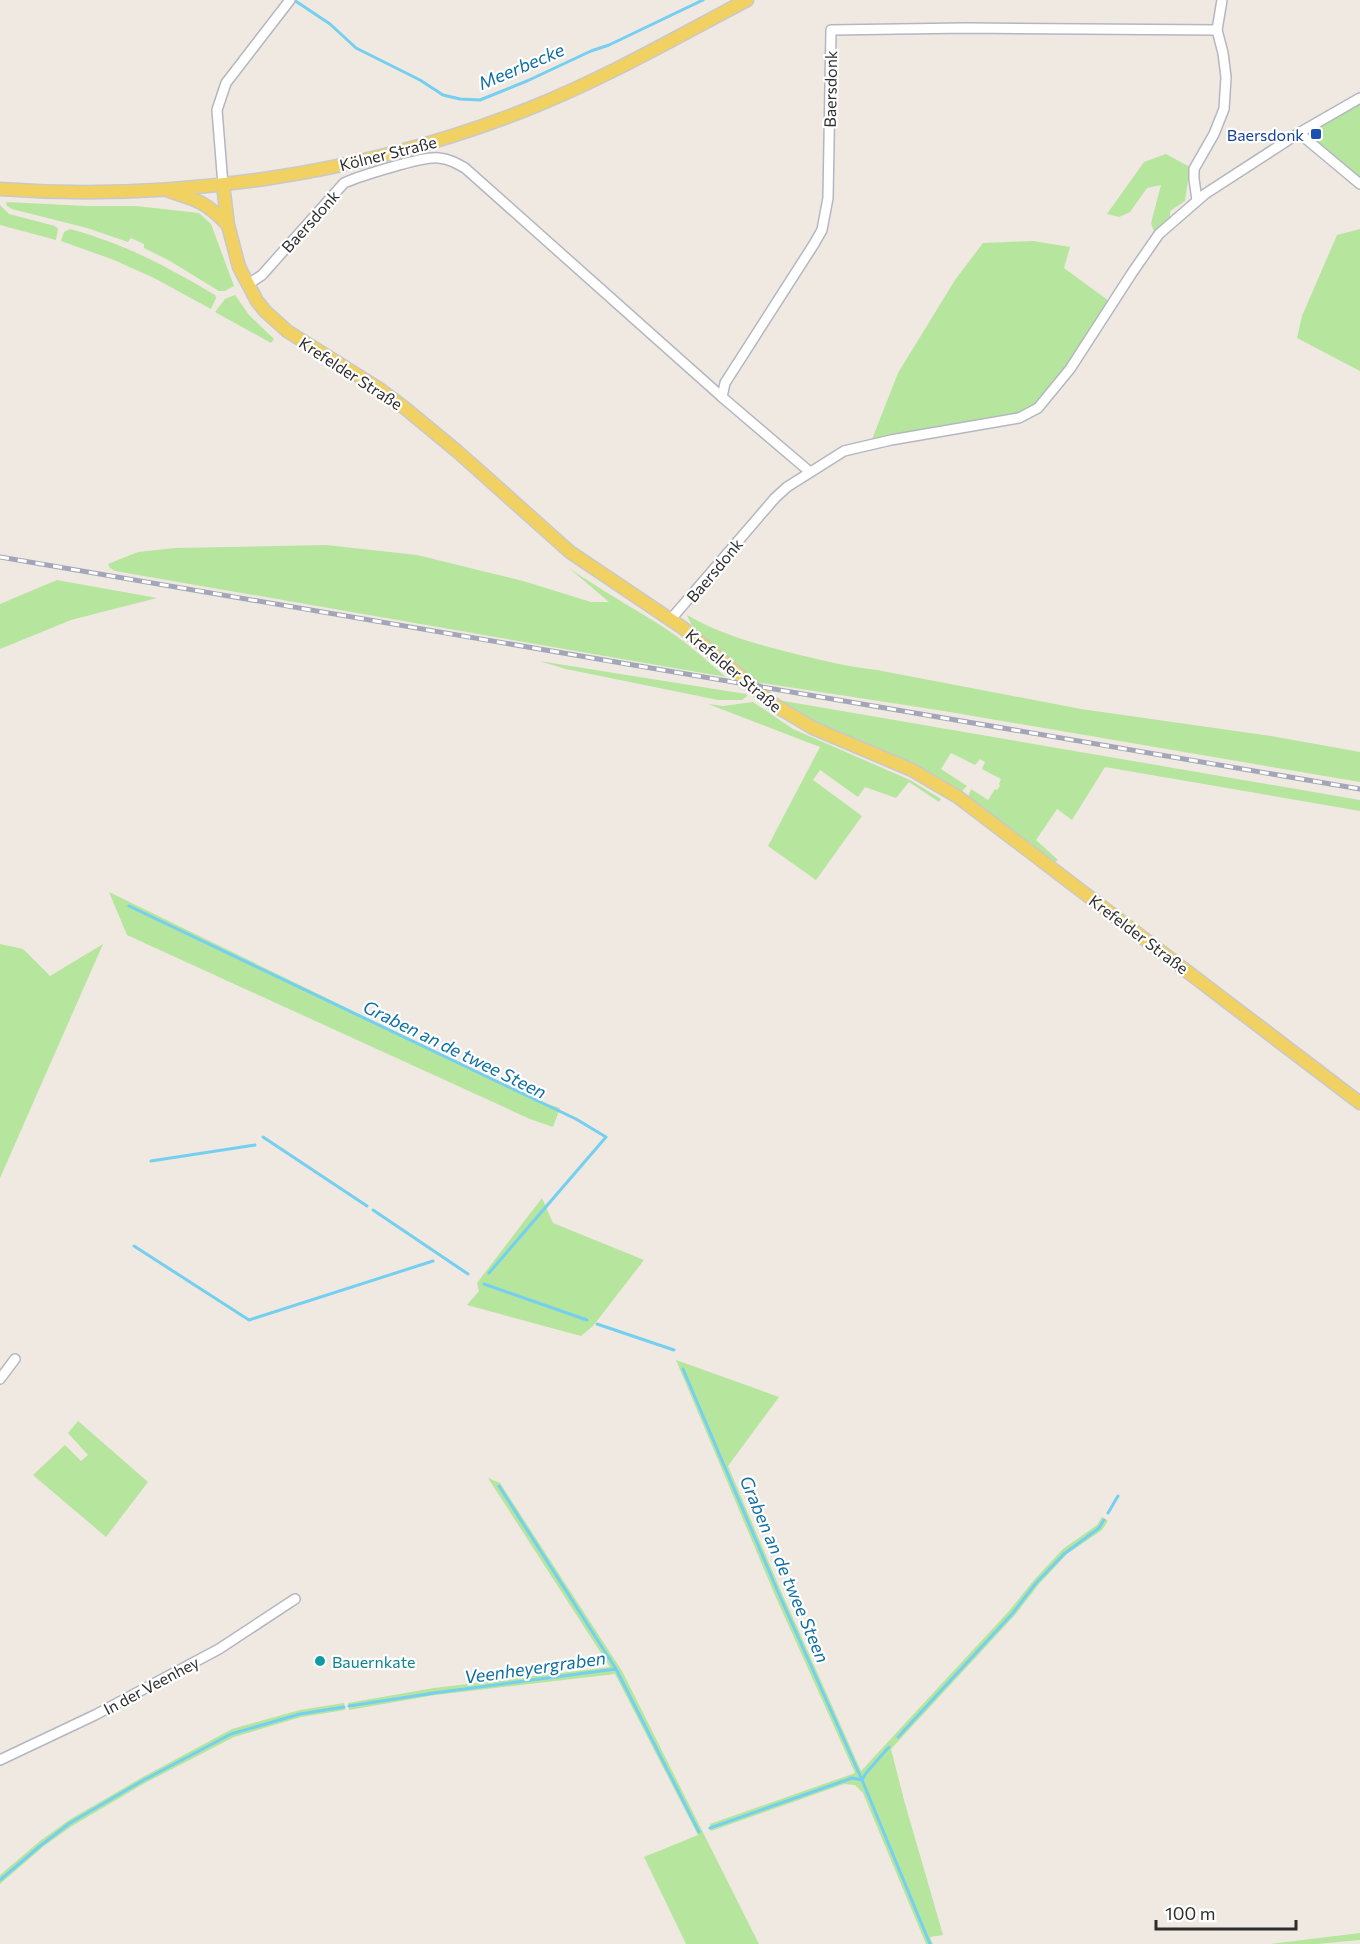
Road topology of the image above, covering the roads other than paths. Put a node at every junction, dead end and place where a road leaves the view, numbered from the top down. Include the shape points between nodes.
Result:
1 (290, 0) edge
2 (747, 0) edge
3 (1222, 0) edge
4 (1217, 30) junction
5 (1360, 98) edge
6 (1299, 133) junction
7 (1360, 184) edge
8 (223, 185) junction
9 (0, 189) edge
10 (162, 189) junction
11 (1197, 201) junction
12 (228, 225) junction
13 (247, 285) junction
14 (722, 397) junction
15 (810, 472) junction
16 (671, 619) junction
17 (1360, 1103) edge
18 (15, 1359) dead end
19 (0, 1379) edge
20 (295, 1599) dead end
21 (0, 1760) edge

1 - 8 street via 226,83 217,110
2 - 8 main road, Kölner Straße via 580,87 483,126 335,167
3 - 4 street
4 - 11 street via 1226,76 1224,109 1194,169
4 - 14 street, Baersdonk via 831,30 828,198 822,230 725,383
5 - 6 street, Baersdonk
6 - 7 street
6 - 11 street, Baersdonk
8 - 10 main road, Kölner Straße
8 - 12 main road, Krefelder Straße
9 - 10 main road, Kölner Straße via 45,193
10 - 12 main road via 212,208
11 - 15 street, Baersdonk via 1159,234 1070,369 1038,408 1019,418 844,451
12 - 13 main road, Krefelder Straße
13 - 14 street, Baersdonk via 262,275 344,183 436,157 450,159 465,168
13 - 16 main road, Krefelder Straße via 265,311 286,331 406,409 570,552
14 - 15 street, Baersdonk
15 - 16 street, Baersdonk via 775,498
16 - 17 main road, Krefelder Straße via 788,714 912,770 958,797
18 - 19 street
20 - 21 street, In der Veenhey via 219,1649

